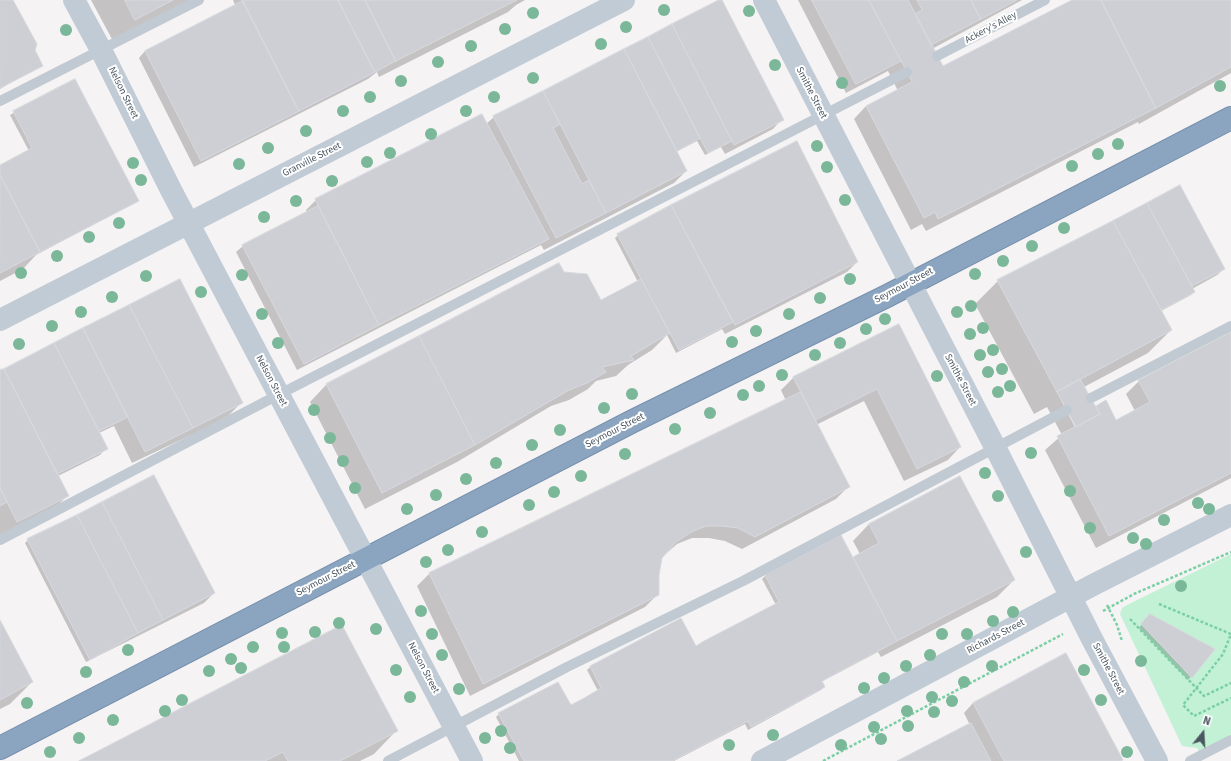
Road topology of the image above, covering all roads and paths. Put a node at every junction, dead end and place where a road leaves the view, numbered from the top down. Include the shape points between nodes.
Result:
1 (74, 0) edge
2 (198, 0) edge
3 (624, 0) edge
4 (764, 0) edge
5 (1045, 0) edge
6 (101, 50) junction
7 (937, 56) dead end
8 (907, 72) dead end
9 (0, 101) edge
10 (823, 115) junction
11 (1231, 118) edge
12 (188, 223) junction
13 (910, 284) junction
14 (0, 320) edge
15 (1231, 326) edge
16 (278, 395) junction
17 (1091, 398) dead end
18 (1067, 410) dead end
19 (996, 447) junction
20 (1231, 515) edge
21 (0, 540) edge
22 (1231, 552) edge
23 (365, 560) junction
24 (1071, 597) junction
25 (1159, 604) dead end
26 (1097, 614) dead end
27 (1130, 619) dead end
28 (1061, 635) dead end
29 (1231, 683) edge
30 (1196, 689) junction
31 (1231, 698) edge
32 (454, 727) junction
33 (1231, 740) edge
34 (0, 748) edge
35 (388, 761) edge
36 (472, 761) edge
37 (762, 761) edge
38 (823, 761) edge
39 (1157, 761) edge
40 (1190, 761) edge

1 - 6 main road, Nelson Street
2 - 6 lane
3 - 12 main road, Granville Street
4 - 10 main road, Smithe Street
5 - 7 lane, Ackery's Alley
6 - 9 lane
6 - 12 main road, Nelson Street
8 - 10 lane
10 - 13 main road, Smithe Street
10 - 16 lane
11 - 13 highway, Seymour Street
12 - 14 main road, Granville Street
12 - 16 main road, Nelson Street
13 - 19 main road, Smithe Street
13 - 23 highway, Seymour Street via 633,421
15 - 17 lane
16 - 21 lane
16 - 23 main road, Nelson Street
18 - 19 lane
19 - 24 main road, Smithe Street
19 - 32 lane via 743,581 567,667
20 - 24 main road, Richards Street
22 - 26 path via 1134,594
23 - 32 main road, Nelson Street
23 - 34 highway, Seymour Street
24 - 37 main road, Richards Street
24 - 39 main road, Smithe Street
25 - 30 path via 1231,634 1223,654
27 - 30 path
28 - 38 path
29 - 30 path via 1204,696
30 - 31 path via 1183,705 1194,716
32 - 35 lane
32 - 36 main road, Nelson Street
33 - 40 lane

